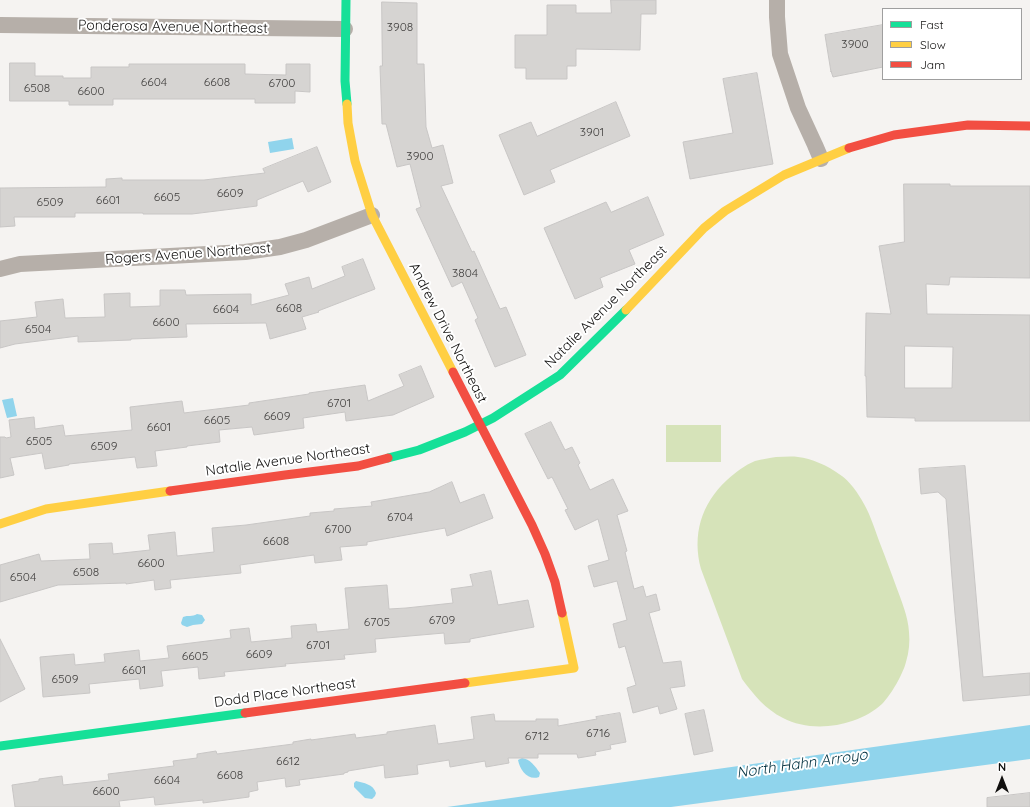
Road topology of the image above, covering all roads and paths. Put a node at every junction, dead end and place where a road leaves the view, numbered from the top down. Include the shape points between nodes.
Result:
1 (346, 0) edge
2 (777, 0) edge
3 (0, 25) edge
4 (345, 29) junction
5 (1030, 126) edge
6 (820, 159) junction
7 (372, 215) junction
8 (0, 269) edge
9 (480, 425) junction
10 (0, 524) edge
11 (574, 668) joint
12 (0, 746) edge

1 - 4 street, Andrew Drive Northeast
2 - 6 street via 780,54 798,108
3 - 4 street, Ponderosa Avenue Northeast
4 - 7 street, Andrew Drive Northeast via 348,123 355,161
5 - 6 street, Natalie Avenue Northeast via 968,125 894,135
6 - 9 street, Natalie Avenue Northeast via 784,175 726,211 704,228 560,376
7 - 8 street, Rogers Avenue Northeast via 280,247 252,251 20,264
7 - 9 street, Andrew Drive Northeast
9 - 10 street, Natalie Avenue Northeast via 419,450 358,466 46,509
9 - 11 street, Andrew Drive Northeast via 545,554
11 - 12 street, Dodd Place Northeast

